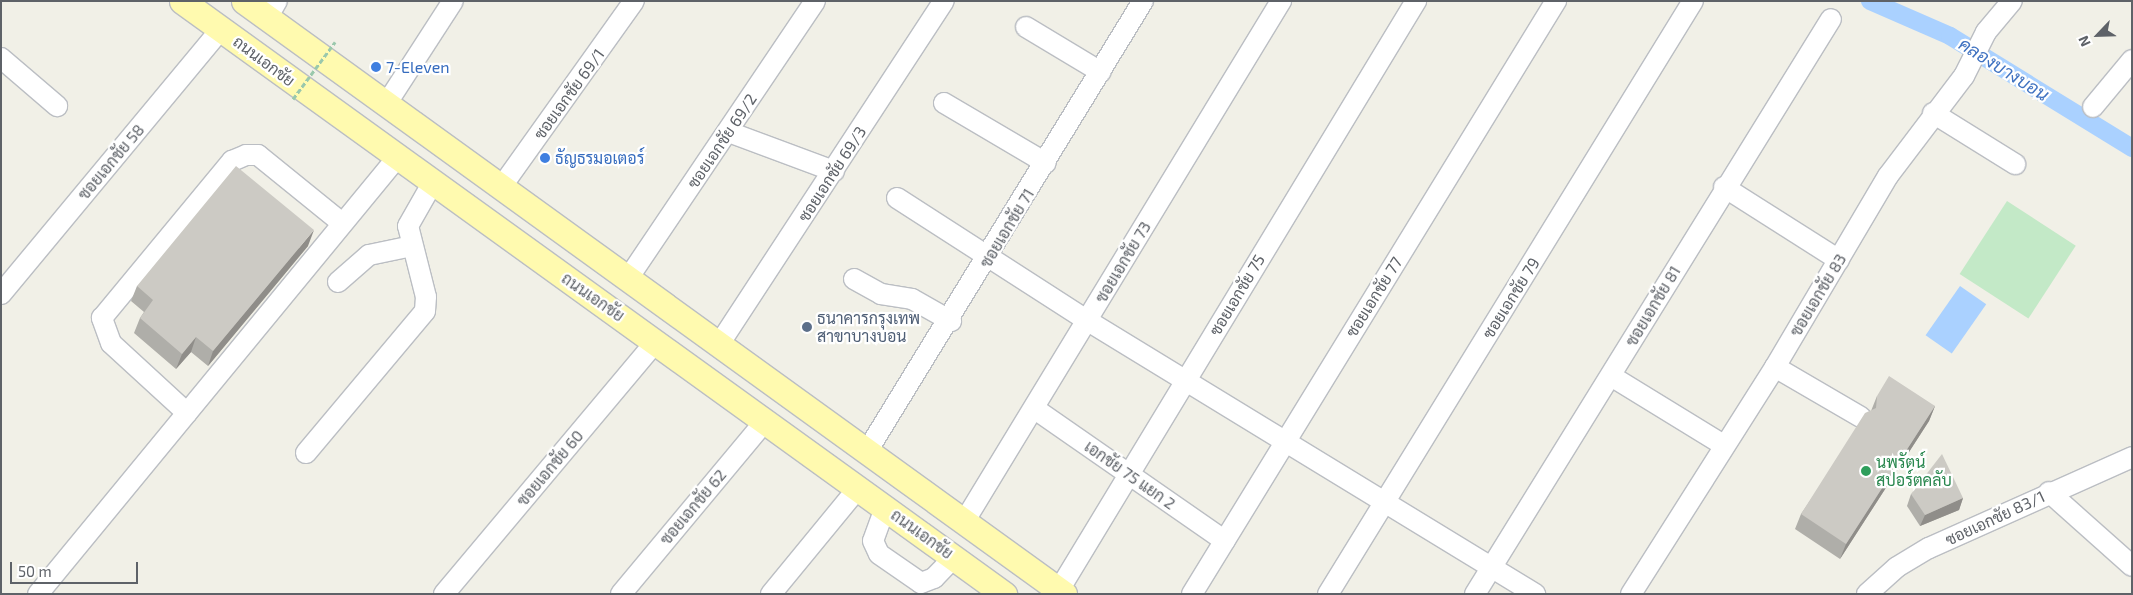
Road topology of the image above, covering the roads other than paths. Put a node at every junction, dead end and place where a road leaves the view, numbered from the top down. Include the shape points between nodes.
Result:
1 (182, 1) edge
2 (244, 1) edge
3 (453, 1) edge
4 (634, 1) edge
5 (815, 1) edge
6 (944, 1) edge
7 (1143, 1) edge
8 (1280, 1) edge
9 (1416, 1) edge
10 (1556, 1) edge
11 (1693, 1) edge
12 (2012, 1) edge
13 (272, 9) edge
14 (1831, 19) dead end
15 (1026, 27) dead end
16 (221, 29) junction
17 (1, 58) edge
18 (2132, 60) edge
19 (1101, 72) junction
20 (387, 103) junction
21 (944, 103) dead end
22 (57, 106) dead end
23 (2093, 107) dead end
24 (1934, 113) junction
25 (729, 132) junction
26 (396, 160) junction
27 (1046, 163) junction
28 (2015, 164) dead end
29 (834, 171) junction
30 (432, 184) junction
31 (502, 186) junction
32 (1724, 187) junction
33 (897, 198) dead end
34 (342, 223) junction
35 (412, 246) junction
36 (989, 256) junction
37 (1839, 260) junction
38 (854, 279) dead end
39 (627, 280) junction
40 (338, 282) dead end
41 (1, 294) edge
42 (951, 321) junction
43 (1088, 321) junction
44 (656, 341) junction
45 (718, 346) junction
46 (1775, 367) junction
47 (1611, 376) junction
48 (1186, 381) junction
49 (1035, 409) junction
50 (186, 413) junction
51 (1860, 417) edge
52 (765, 421) junction
53 (1286, 440) junction
54 (1722, 444) junction
55 (866, 452) junction
56 (306, 453) dead end
57 (2132, 457) edge
58 (1128, 473) junction
59 (858, 488) junction
60 (2049, 492) junction
61 (1385, 502) junction
62 (885, 508) junction
63 (964, 522) junction
64 (1225, 541) junction
65 (954, 557) junction
66 (2132, 566) edge
67 (1491, 567) junction
68 (1061, 592) edge
69 (38, 594) edge
70 (444, 594) edge
71 (621, 594) edge
72 (771, 594) edge
73 (1004, 594) edge
74 (1192, 594) edge
75 (1328, 594) edge
76 (1475, 594) edge
77 (1535, 594) edge
78 (1631, 594) edge
79 (1867, 594) edge

1 - 16 main road, ถนนเอกชัย
2 - 13 main road, ถนนเอกชัย
3 - 20 street
4 - 31 street, ซอยเอกชัย 69/1
5 - 25 street, ซอยเอกชัย 69/2
6 - 29 street, ซอยเอกชัย 69/3
7 - 19 street, ซอยเอกชัย 71
8 - 43 street, ซอยเอกชัย 73
9 - 48 street, ซอยเอกชัย 75
10 - 53 street, ซอยเอกชัย 77
11 - 61 street, ซอยเอกชัย 79
12 - 24 street, ซอยเอกชัย 83 via 1986,32 1964,76
13 - 20 main road, ถนนเอกชัย
14 - 32 street, ซอยเอกชัย 81
15 - 19 street
16 - 26 main road, ถนนเอกชัย
16 - 41 street, ซอยเอกชัย 58
17 - 22 street
18 - 23 street
19 - 27 street, ซอยเอกชัย 71
20 - 31 main road, ถนนเอกชัย
21 - 27 street
24 - 28 street
24 - 37 street, ซอยเอกชัย 83 via 1888,176
25 - 29 street
25 - 39 street, ซอยเอกชัย 69/2
26 - 30 main road, ถนนเอกชัย
26 - 34 street
27 - 36 street, ซอยเอกชัย 71
29 - 45 street, ซอยเอกชัย 69/3
30 - 35 street via 412,213 408,226
30 - 44 main road, ถนนเอกชัย
31 - 39 main road, ถนนเอกชัย
32 - 37 street
32 - 47 street, ซอยเอกชัย 81
33 - 36 street
34 - 50 street
34 - 50 street via 258,155 239,158 102,318 110,343
35 - 40 street via 370,255
35 - 56 street via 426,297 425,311
36 - 42 street, ซอยเอกชัย 71
36 - 43 street
37 - 46 street, ซอยเอกชัย 83
38 - 42 street via 880,294 912,299
39 - 45 main road, ถนนเอกชัย
42 - 55 street, ซอยเอกชัย 71
43 - 48 street
43 - 49 street, ซอยเอกชัย 73
44 - 52 main road, ถนนเอกชัย
44 - 70 street, ซอยเอกชัย 60
45 - 55 main road, ถนนเอกชัย
46 - 51 street
46 - 54 street, ซอยเอกชัย 83
47 - 54 street
47 - 67 street, ซอยเอกชัย 81
48 - 53 street
48 - 58 street, ซอยเอกชัย 75
49 - 58 street, เอกชัย 75 แยก 2
49 - 63 street, ซอยเอกชัย 73
50 - 69 street
52 - 59 main road, ถนนเอกชัย
52 - 71 street, ซอยเอกชัย 62
53 - 61 street
53 - 64 street, ซอยเอกชัย 77
54 - 78 street, ซอยเอกชัย 83
55 - 63 main road, ถนนเอกชัย
57 - 60 street, ซอยเอกชัย 83/1
58 - 64 street, เอกชัย 75 แยก 2
58 - 68 street, ซอยเอกชัย 75
59 - 62 main road, ถนนเอกชัย
59 - 72 street
60 - 66 street
60 - 79 street, ซอยเอกชัย 83/1 via 1929,548 1897,567
61 - 67 street
61 - 75 street, ซอยเอกชัย 79
62 - 65 main road, ถนนเอกชัย
62 - 65 street via 873,541 879,554 921,583 934,578
63 - 68 main road, ถนนเอกชัย
64 - 74 street, ซอยเอกชัย 77
65 - 73 main road, ถนนเอกชัย
67 - 76 street, ซอยเอกชัย 81
67 - 77 street

